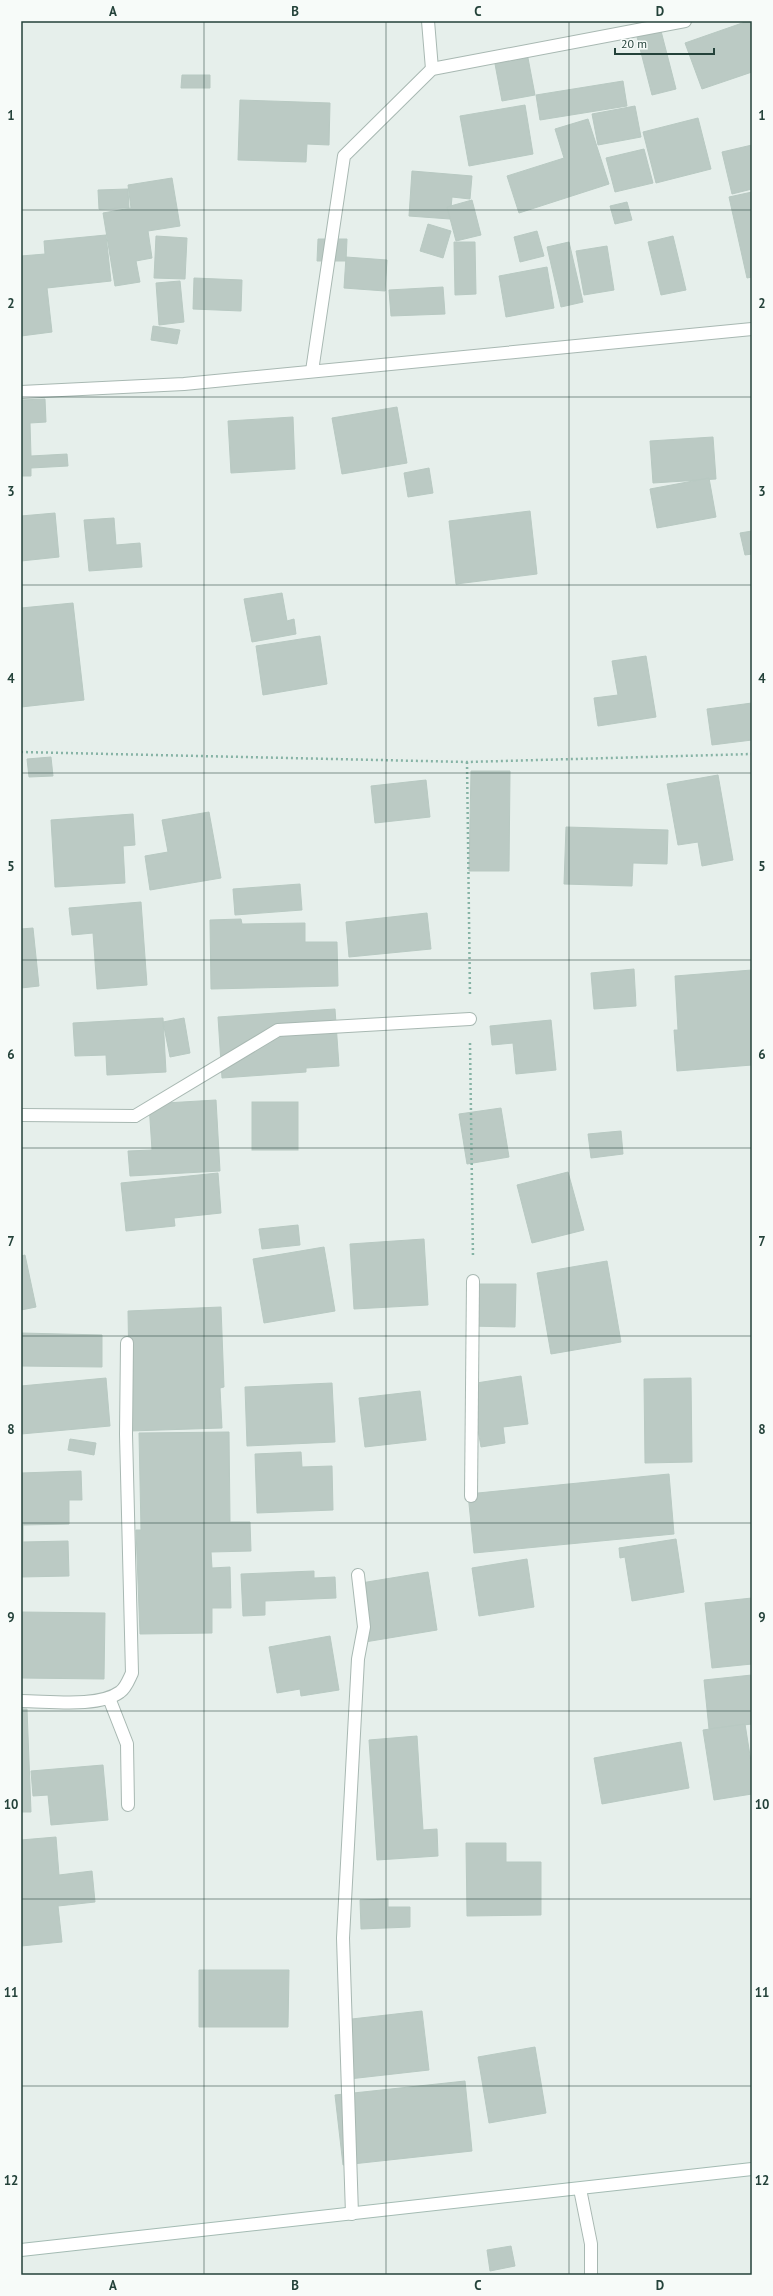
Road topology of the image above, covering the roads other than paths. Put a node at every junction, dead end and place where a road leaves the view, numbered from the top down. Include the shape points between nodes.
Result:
1 (428, 21) edge
2 (686, 21) edge
3 (432, 69) junction
4 (752, 329) edge
5 (312, 371) junction
6 (21, 392) edge
7 (470, 1019) dead end
8 (21, 1115) edge
9 (473, 1281) dead end
10 (127, 1343) dead end
11 (471, 1496) dead end
12 (358, 1575) dead end
13 (109, 1698) junction
14 (21, 1701) edge
15 (128, 1805) dead end
16 (752, 2169) edge
17 (580, 2188) junction
18 (352, 2214) junction
19 (21, 2250) edge
20 (591, 2275) edge

1 - 3 street
2 - 3 street
3 - 5 street via 344,156
4 - 5 street
5 - 6 street via 184,384
7 - 8 street via 278,1030 135,1116
9 - 11 street
10 - 13 street via 126,1434 132,1674 122,1691
12 - 18 street via 364,1627 358,1660 343,1938
13 - 14 street
13 - 15 street via 127,1744
16 - 17 street
17 - 18 street
17 - 20 street via 591,2244
18 - 19 street

